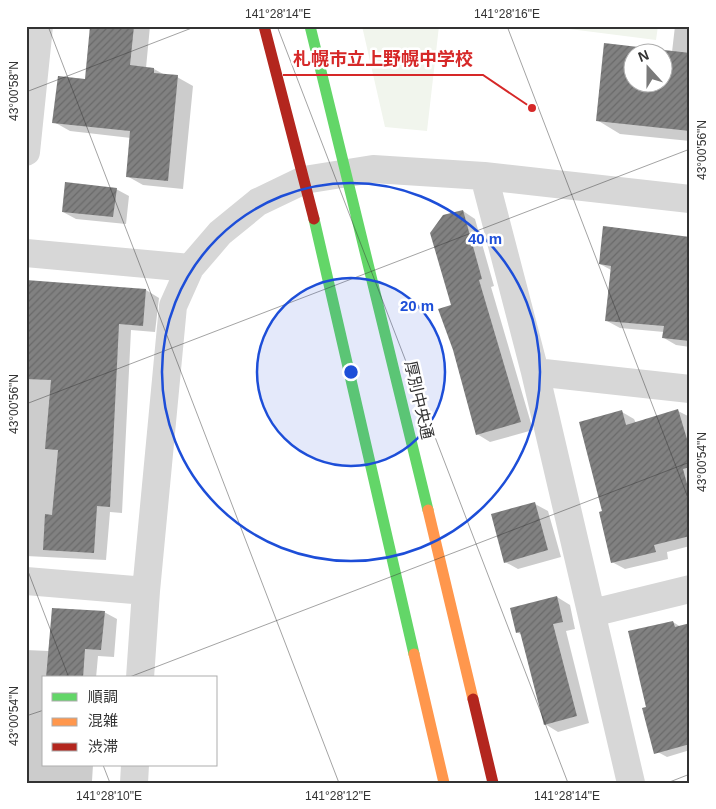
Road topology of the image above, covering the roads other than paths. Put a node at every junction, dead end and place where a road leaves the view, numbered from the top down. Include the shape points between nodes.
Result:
1 (39, 26) edge
2 (264, 26) edge
3 (310, 26) edge
4 (29, 69) edge
5 (26, 152) edge
6 (347, 172) junction
7 (484, 176) junction
8 (304, 180) junction
9 (690, 199) edge
10 (26, 254) edge
11 (190, 268) junction
12 (535, 372) junction
13 (690, 389) edge
14 (26, 581) edge
15 (690, 589) edge
16 (146, 591) junction
17 (592, 613) junction
18 (140, 676) edge
19 (135, 766) edge
20 (134, 783) edge
21 (444, 783) edge
22 (493, 783) edge
23 (631, 783) edge

1 - 4 street
2 - 8 main road
3 - 6 main road, 厚別中央通
4 - 5 street
6 - 7 street via 373,169
6 - 8 street
6 - 22 main road, 厚別中央通
7 - 9 street
7 - 12 street
8 - 11 street via 258,202 220,233
8 - 21 main road
10 - 11 street
11 - 16 street via 173,306
12 - 13 street
12 - 17 street
14 - 16 street
15 - 17 street
16 - 18 street
17 - 23 street
19 - 20 street

